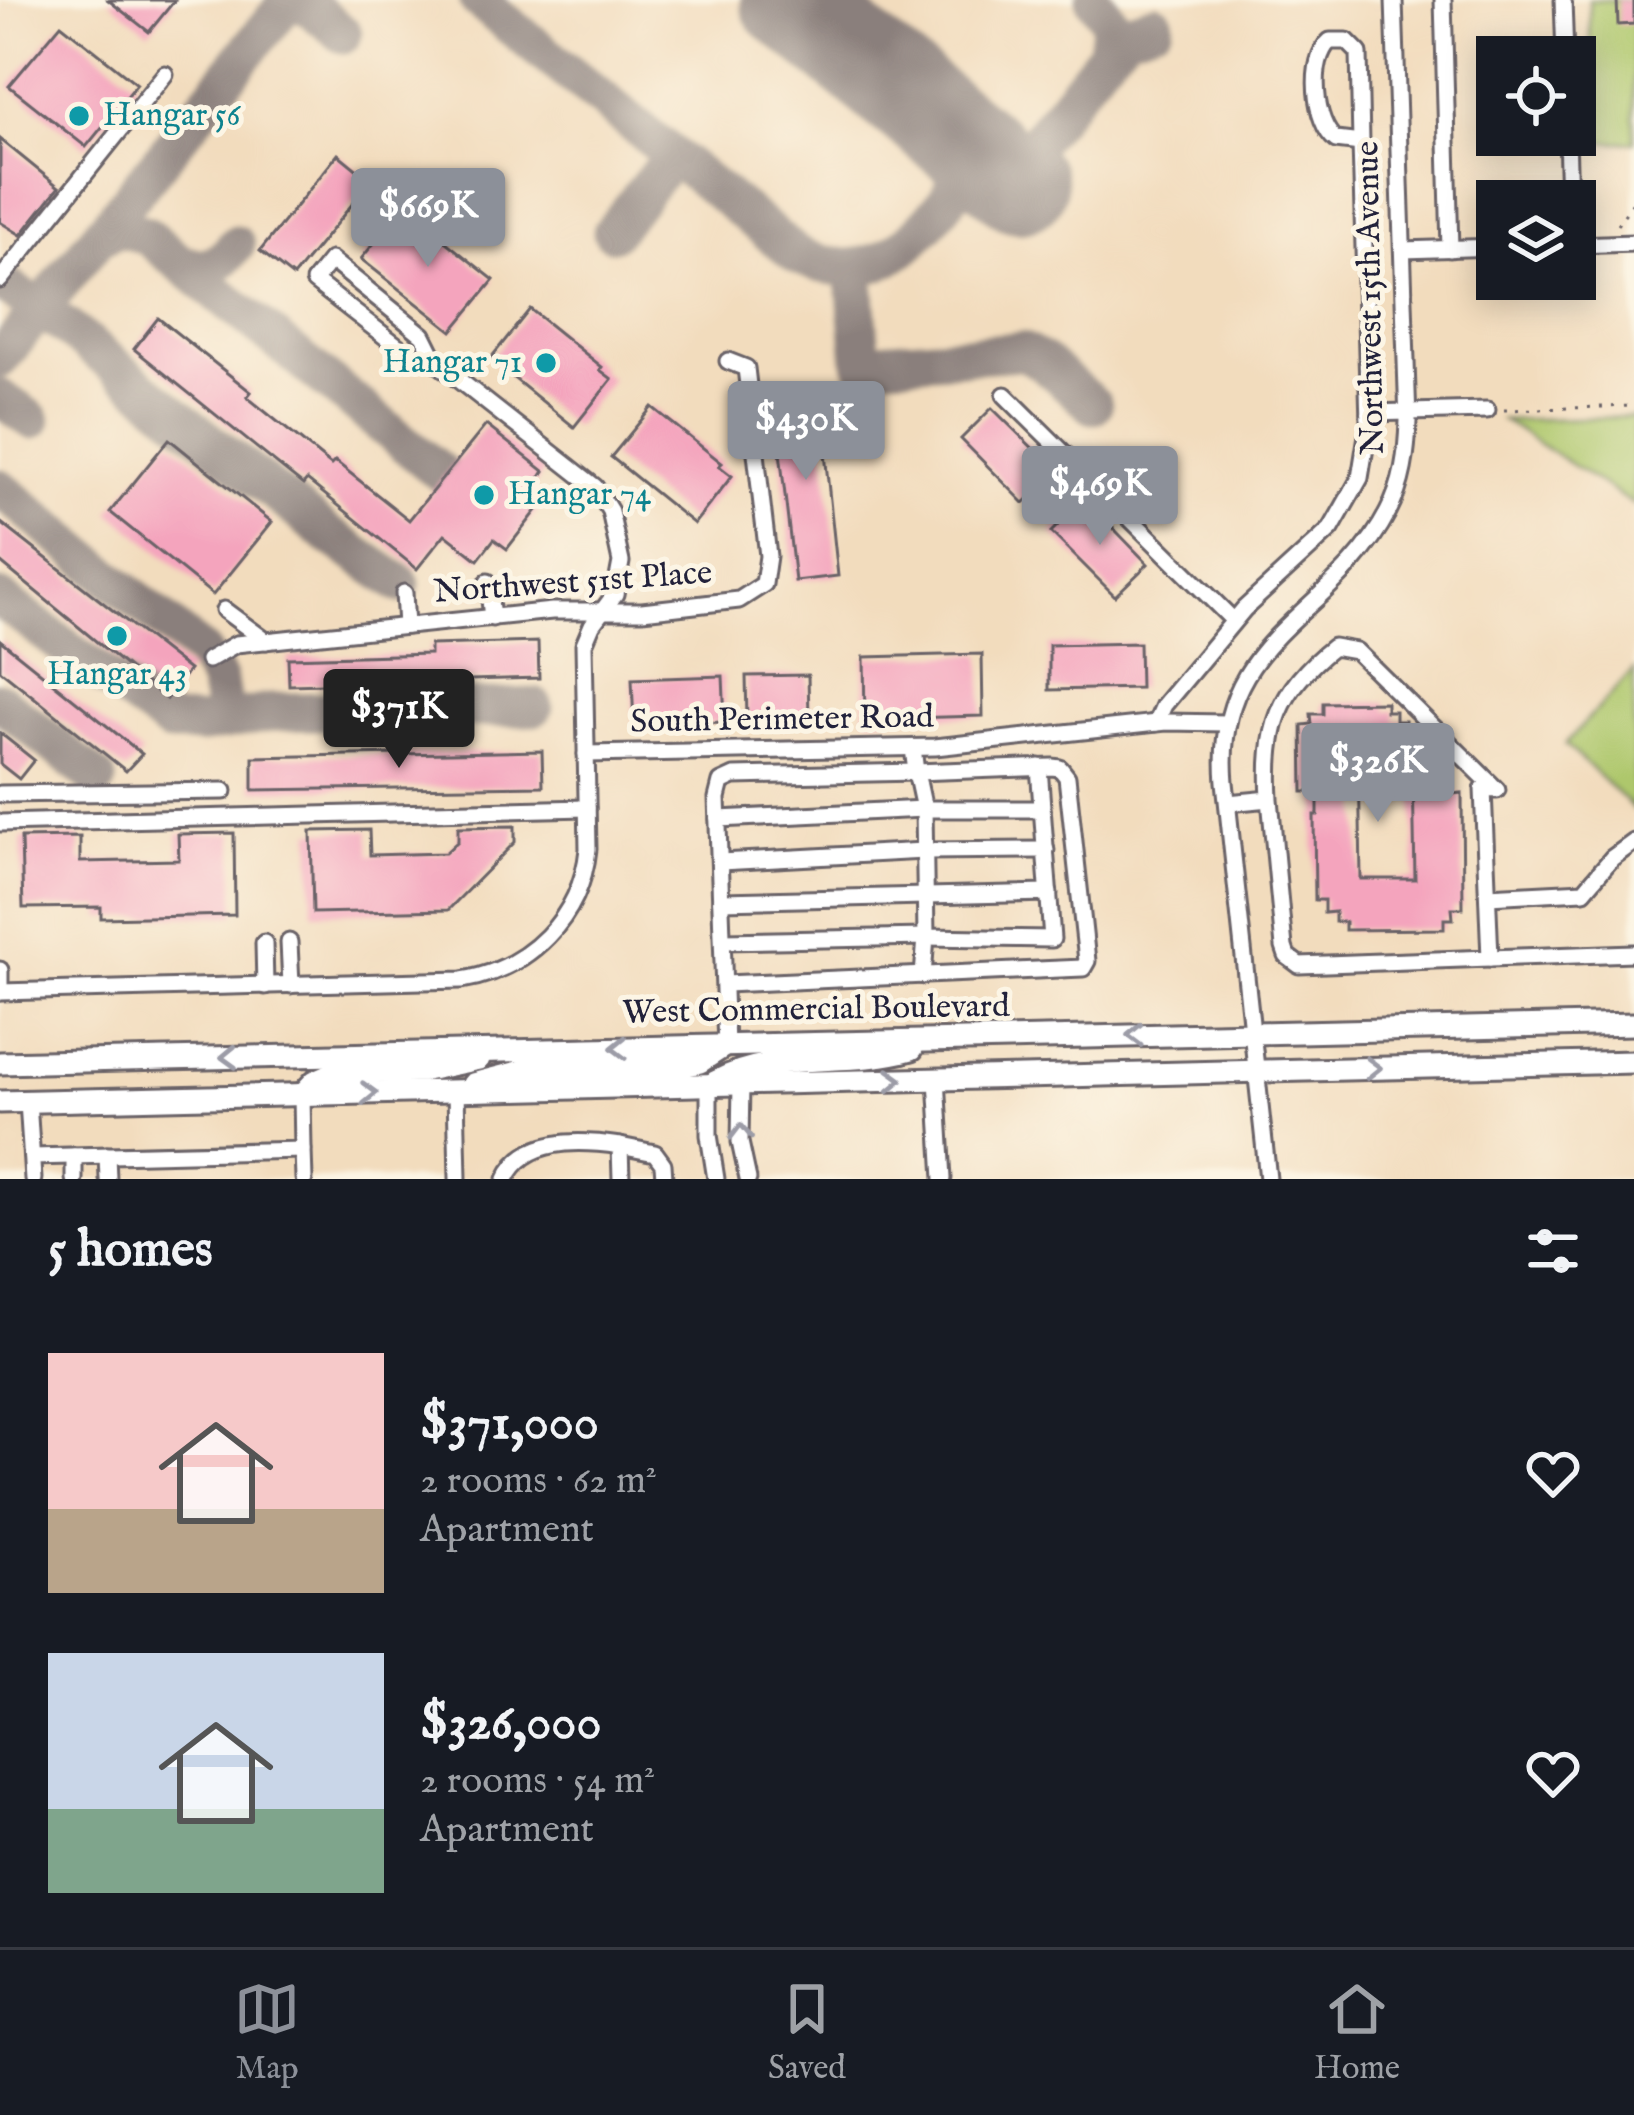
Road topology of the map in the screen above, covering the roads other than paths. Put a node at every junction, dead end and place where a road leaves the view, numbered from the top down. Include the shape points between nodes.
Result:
1 (1394, 0) edge
2 (1443, 0) edge
3 (1563, 0) edge
4 (1564, 36) edge
5 (165, 74) dead end
6 (1361, 143) junction
7 (1634, 243) edge
8 (1596, 244) edge
9 (1476, 247) edge
10 (1450, 248) junction
11 (1403, 250) junction
12 (0, 280) edge
13 (728, 361) dead end
14 (437, 363) junction
15 (1006, 395) dead end
16 (1487, 410) road end
17 (1369, 412) junction
18 (1408, 412) junction
19 (488, 582) dead end
20 (404, 593) dead end
21 (224, 610) dead end
22 (604, 611) junction
23 (492, 618) junction
24 (1234, 620) junction
25 (406, 626) junction
26 (266, 641) junction
27 (208, 660) dead end
28 (1156, 723) junction
29 (1226, 723) junction
30 (914, 748) junction
31 (586, 754) junction
32 (1040, 767) junction
33 (916, 772) junction
34 (224, 790) dead end
35 (0, 794) edge
36 (1270, 799) junction
37 (1228, 803) junction
38 (587, 808) junction
39 (924, 808) junction
40 (1042, 808) junction
41 (718, 819) junction
42 (0, 823) edge
43 (1634, 842) edge
44 (1046, 850) junction
45 (924, 851) junction
46 (720, 862) junction
47 (1048, 892) junction
48 (925, 893) junction
49 (1488, 896) junction
50 (722, 902) junction
51 (926, 937) junction
52 (723, 941) junction
53 (289, 942) dead end
54 (263, 943) dead end
55 (1634, 953) edge
56 (1490, 958) junction
57 (0, 970) edge
58 (923, 976) junction
59 (725, 984) junction
60 (265, 986) junction
61 (291, 986) junction
62 (0, 992) edge
63 (1634, 1024) edge
64 (1252, 1033) junction
65 (941, 1040) junction
66 (726, 1046) junction
67 (515, 1050) junction
68 (1634, 1062) edge
69 (0, 1064) edge
70 (1256, 1071) junction
71 (937, 1079) junction
72 (741, 1084) junction
73 (709, 1085) junction
74 (456, 1090) junction
75 (302, 1095) junction
76 (28, 1101) junction
77 (0, 1102) edge
78 (620, 1146) junction
79 (303, 1150) junction
80 (107, 1155) junction
81 (74, 1156) junction
82 (32, 1157) junction
83 (33, 1179) edge
84 (74, 1179) edge
85 (108, 1179) edge
86 (304, 1179) edge
87 (458, 1179) edge
88 (506, 1179) edge
89 (621, 1179) edge
90 (664, 1179) edge
91 (716, 1179) edge
92 (748, 1179) edge
93 (943, 1179) edge
94 (1268, 1179) edge

1 - 11 street, Northwest 15th Avenue
2 - 10 street
3 - 4 street
5 - 12 street
6 - 6 street via 1359,53 1347,41 1330,41 1317,64 1324,127 1336,140
6 - 17 street
7 - 8 street
9 - 10 street
10 - 11 street
11 - 18 street, Northwest 15th Avenue
13 - 22 street, Northwest 51st Place via 746,368 768,556 764,584 730,602
14 - 14 street via 423,335 331,260 314,281 410,355
14 - 22 street via 602,495 621,562
15 - 24 street
16 - 18 street
17 - 18 street
17 - 24 street via 1366,458 1345,511
18 - 29 street, Northwest 15th Avenue via 1401,479 1381,525 1257,658
19 - 23 street
20 - 25 street
21 - 26 street
22 - 23 street, Northwest 51st Place
22 - 31 street via 584,644
23 - 25 street, Northwest 51st Place
24 - 28 street
25 - 26 street, Northwest 51st Place
26 - 27 street, Northwest 51st Place via 236,644
28 - 29 street, South Perimeter Road
28 - 30 street, South Perimeter Road
29 - 37 street, Northwest 15th Avenue
30 - 31 street, South Perimeter Road
30 - 33 street
31 - 38 street, South Perimeter Road
32 - 33 street
32 - 40 street
32 - 58 street via 1060,768 1067,777 1085,966
33 - 39 street
33 - 41 street via 734,776 718,789
34 - 35 street
36 - 37 street
36 - 49 street via 1270,740 1292,685 1334,646 1356,651 1497,790 1484,789
36 - 56 street via 1292,962
37 - 64 street, Northwest 15th Avenue
38 - 42 street
38 - 61 street, South Perimeter Road via 587,859 572,904 515,962 452,981
39 - 40 street
39 - 41 street
39 - 45 street
40 - 44 street
41 - 46 street
43 - 49 street via 1584,891
44 - 45 street
44 - 47 street
45 - 46 street
45 - 48 street
46 - 50 street
47 - 48 street
47 - 51 street via 1052,939
48 - 50 street
48 - 51 street
49 - 56 street
50 - 52 street
51 - 52 street
51 - 58 street
52 - 59 street
53 - 61 street
54 - 60 street
55 - 56 street
57 - 62 street
58 - 59 street
59 - 66 street
60 - 61 street, South Perimeter Road
60 - 62 street, South Perimeter Road
63 - 64 highway, West Commercial Boulevard
64 -> 65 highway, West Commercial Boulevard
64 - 70 street, Northwest 15th Avenue
65 - 66 highway, West Commercial Boulevard
65 - 73 highway via 862,1060 754,1064
66 -> 67 highway, West Commercial Boulevard
66 - 74 highway via 693,1064 526,1070
67 -> 69 highway, West Commercial Boulevard
67 - 75 highway via 421,1071 332,1074
70 -> 68 highway
70 - 71 highway
70 - 94 street, Northwest 15th Avenue
72 -> 71 highway
71 - 93 street
72 - 73 highway
92 -> 72 street
73 - 74 highway
73 - 91 street
75 -> 74 highway
74 - 87 street
75 - 76 highway
75 - 79 street
76 - 77 highway
76 - 82 street
78 - 88 street via 541,1146 517,1158
78 - 89 street
78 - 90 street via 656,1153
79 - 80 street
79 - 86 street
80 - 81 street
80 - 85 street
81 - 82 street
81 - 84 street
82 - 83 street

